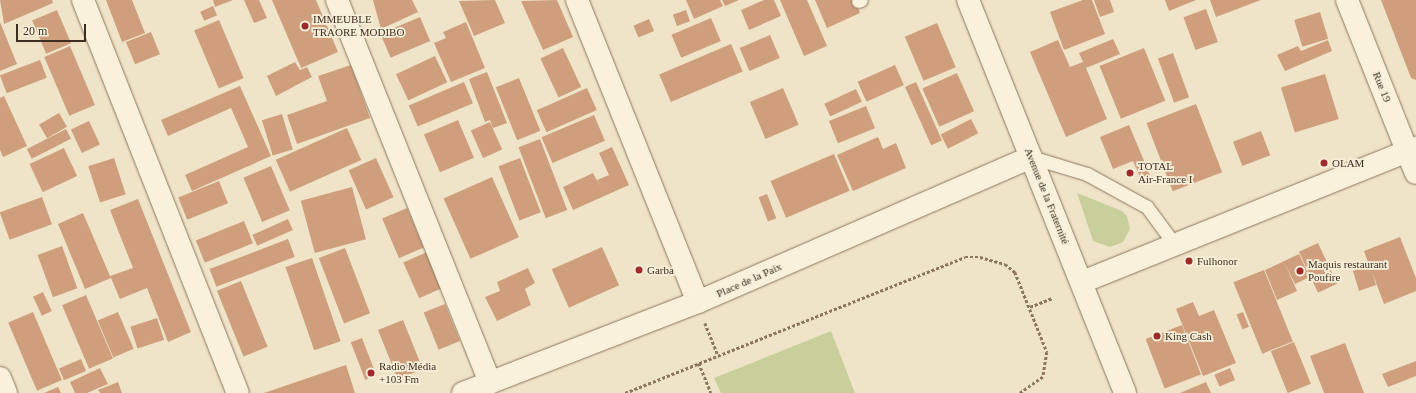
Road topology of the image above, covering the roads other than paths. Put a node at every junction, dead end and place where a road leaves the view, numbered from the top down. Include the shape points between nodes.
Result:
1 (83, 0) edge
2 (337, 0) edge
3 (578, 0) edge
4 (968, 0) edge
5 (1347, 0) edge
6 (1412, 150) edge
7 (1030, 157) junction
8 (1416, 173) edge
9 (1175, 245) junction
10 (1082, 282) junction
11 (700, 310) junction
12 (0, 378) edge
13 (490, 382) junction
14 (6, 393) edge
15 (238, 393) edge
16 (463, 393) edge
17 (1125, 393) edge

1 - 15 main road
2 - 13 main road
3 - 11 main road
4 - 7 main road, Avenue de la Fraternité
5 - 6 main road, Rue 19
6 - 8 main road, Rue 19
6 - 9 main road
7 - 9 lane via 1087,174 1147,206
7 - 10 main road, Avenue de la Fraternité
7 - 11 main road, Place de la Paix
9 - 10 main road
10 - 17 main road, Avenue de la Fraternité
11 - 13 main road, Place de la Paix
12 - 14 main road
13 - 16 main road, Place de la Paix

